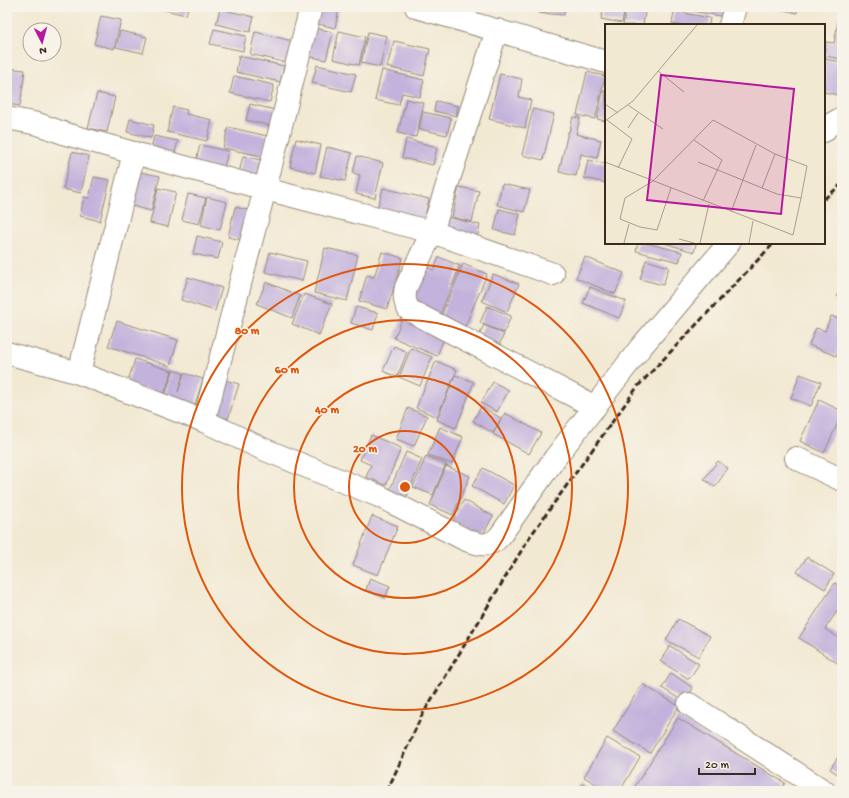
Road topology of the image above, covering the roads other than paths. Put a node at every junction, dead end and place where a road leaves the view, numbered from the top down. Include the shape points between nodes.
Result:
1 (311, 7) edge
2 (416, 7) edge
3 (735, 7) edge
4 (457, 12) edge
5 (730, 24) edge
6 (497, 30) junction
7 (605, 62) edge
8 (7, 118) edge
9 (134, 154) junction
10 (266, 189) junction
11 (432, 232) junction
12 (728, 244) edge
13 (553, 274) dead end
14 (7, 353) edge
15 (78, 373) junction
16 (595, 407) junction
17 (204, 421) junction
18 (796, 458) dead end
19 (842, 480) edge
20 (689, 704) dead end
21 (824, 791) edge

1 - 10 street
2 - 4 street
3 - 5 street
4 - 6 street
6 - 7 street
6 - 11 street
8 - 9 street via 38,124
9 - 10 street
9 - 15 street
10 - 11 street
10 - 17 street
11 - 13 street
11 - 16 street via 406,287 404,296 409,310
12 - 16 street via 641,347
14 - 15 street
15 - 17 street
16 - 17 street via 500,536 488,544 466,540 379,496 264,449
18 - 19 street
20 - 21 street

